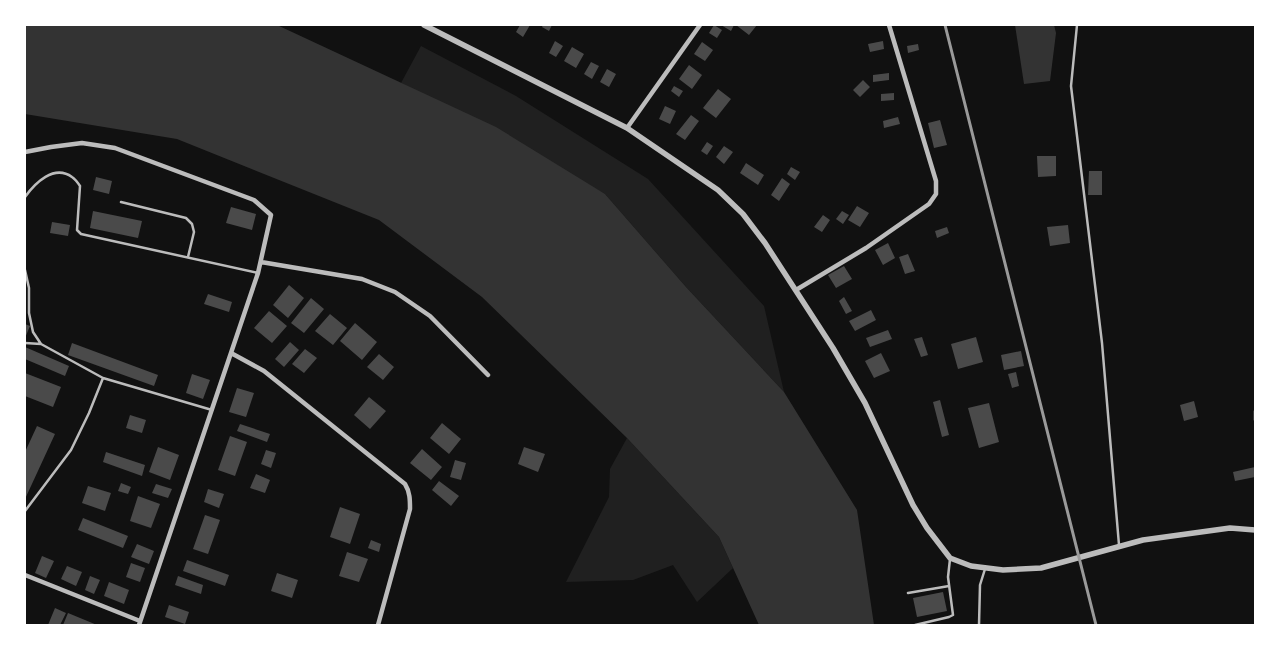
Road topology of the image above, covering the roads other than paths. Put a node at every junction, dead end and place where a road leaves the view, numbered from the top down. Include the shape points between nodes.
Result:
1 (425, 25) edge
2 (700, 25) edge
3 (889, 25) edge
4 (1077, 25) edge
5 (627, 128) junction
6 (25, 152) edge
7 (25, 197) edge
8 (121, 202) dead end
9 (188, 257) junction
10 (261, 262) junction
11 (25, 270) edge
12 (258, 273) junction
13 (796, 290) junction
14 (25, 343) edge
15 (40, 344) junction
16 (231, 354) junction
17 (488, 375) dead end
18 (103, 378) junction
19 (212, 410) junction
20 (1255, 411) edge
21 (1255, 420) edge
22 (25, 511) edge
23 (1255, 530) edge
24 (1119, 546) junction
25 (950, 558) junction
26 (985, 568) junction
27 (25, 575) edge
28 (949, 586) junction
29 (908, 593) dead end
30 (140, 623) edge
31 (378, 625) edge
32 (915, 625) edge
33 (979, 625) edge

1 - 5 street
2 - 5 street
3 - 13 street via 936,181 936,194 929,204 866,248
4 - 24 lane via 1071,86 1102,344
5 - 13 street via 718,190 743,214
6 - 10 street via 82,143 115,148 254,200 271,215
7 - 9 lane via 35,183 50,175 61,173 72,177 80,186 77,230 81,234
8 - 9 lane via 186,218 194,232
9 - 12 lane
10 - 12 street
10 - 17 street via 362,279 395,292 430,316
11 - 15 lane via 30,288 29,313 33,332
12 - 16 street
13 - 25 street via 865,403 913,505
14 - 15 lane
15 - 18 lane
16 - 19 street
16 - 31 street via 264,371 408,489 410,509
18 - 19 lane
18 - 22 lane via 72,450
19 - 30 street
20 - 21 lane
23 - 24 street via 1230,528
24 - 26 street via 1041,568
25 - 26 street
25 - 28 lane
26 - 33 lane via 980,585
27 - 30 street
28 - 29 lane
28 - 32 lane via 953,615

